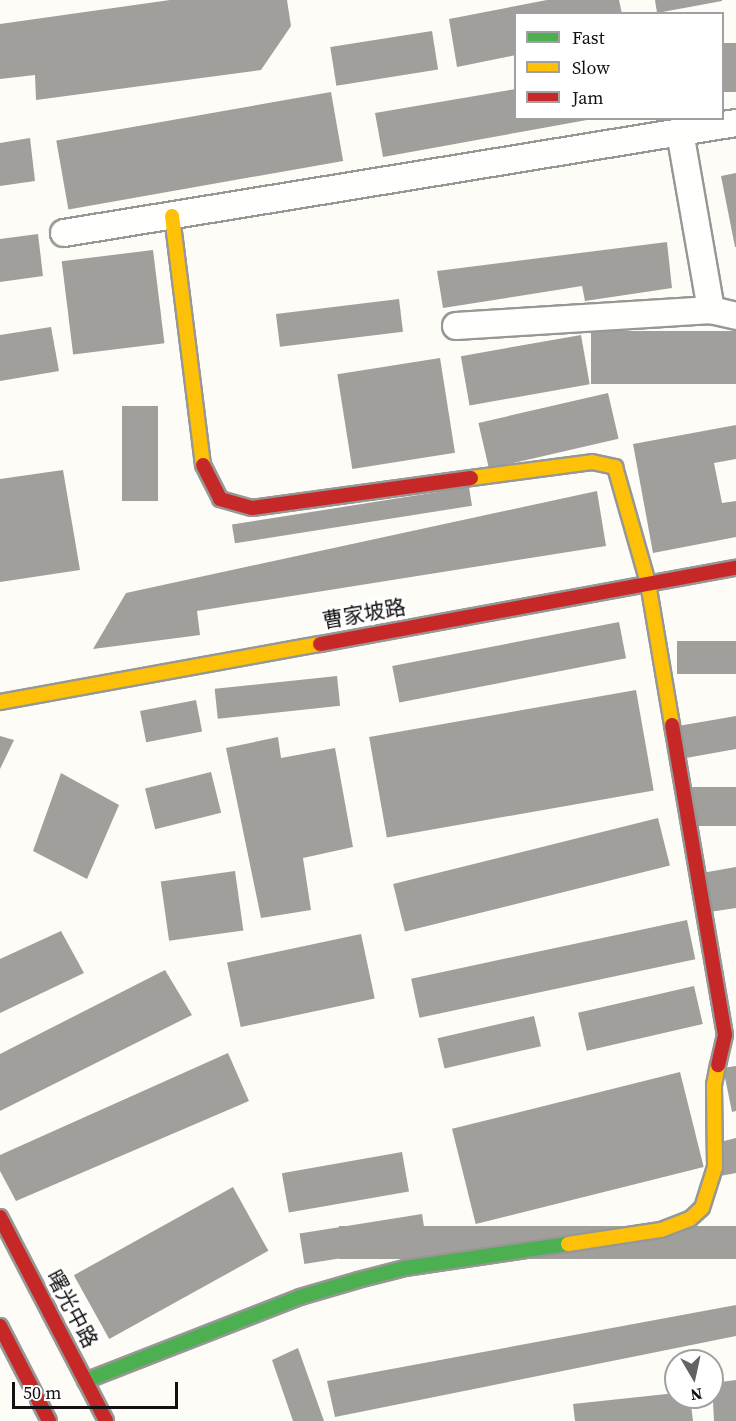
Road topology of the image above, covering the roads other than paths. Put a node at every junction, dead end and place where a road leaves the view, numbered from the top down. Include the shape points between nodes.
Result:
1 (736, 123) edge
2 (680, 132) junction
3 (172, 216) junction
4 (64, 234) dead end
5 (711, 310) junction
6 (736, 316) edge
7 (456, 326) dead end
8 (736, 568) edge
9 (648, 583) junction
10 (0, 702) edge
11 (0, 1217) edge
12 (0, 1326) edge
13 (85, 1381) junction
14 (49, 1421) edge
15 (106, 1421) edge

1 - 2 street
2 - 3 street
2 - 5 street
3 - 4 street
3 - 9 street via 204,473 220,499 252,508 592,462 615,467
5 - 6 street
5 - 7 street
8 - 9 street, 曹家坡路
9 - 10 street, 曹家坡路
9 - 13 street via 725,1035 714,1085 715,1167 702,1208 690,1219 661,1230 405,1268 358,1280 300,1297
11 - 13 street, 曙光中路
12 - 14 street
13 - 15 street, 曙光中路

